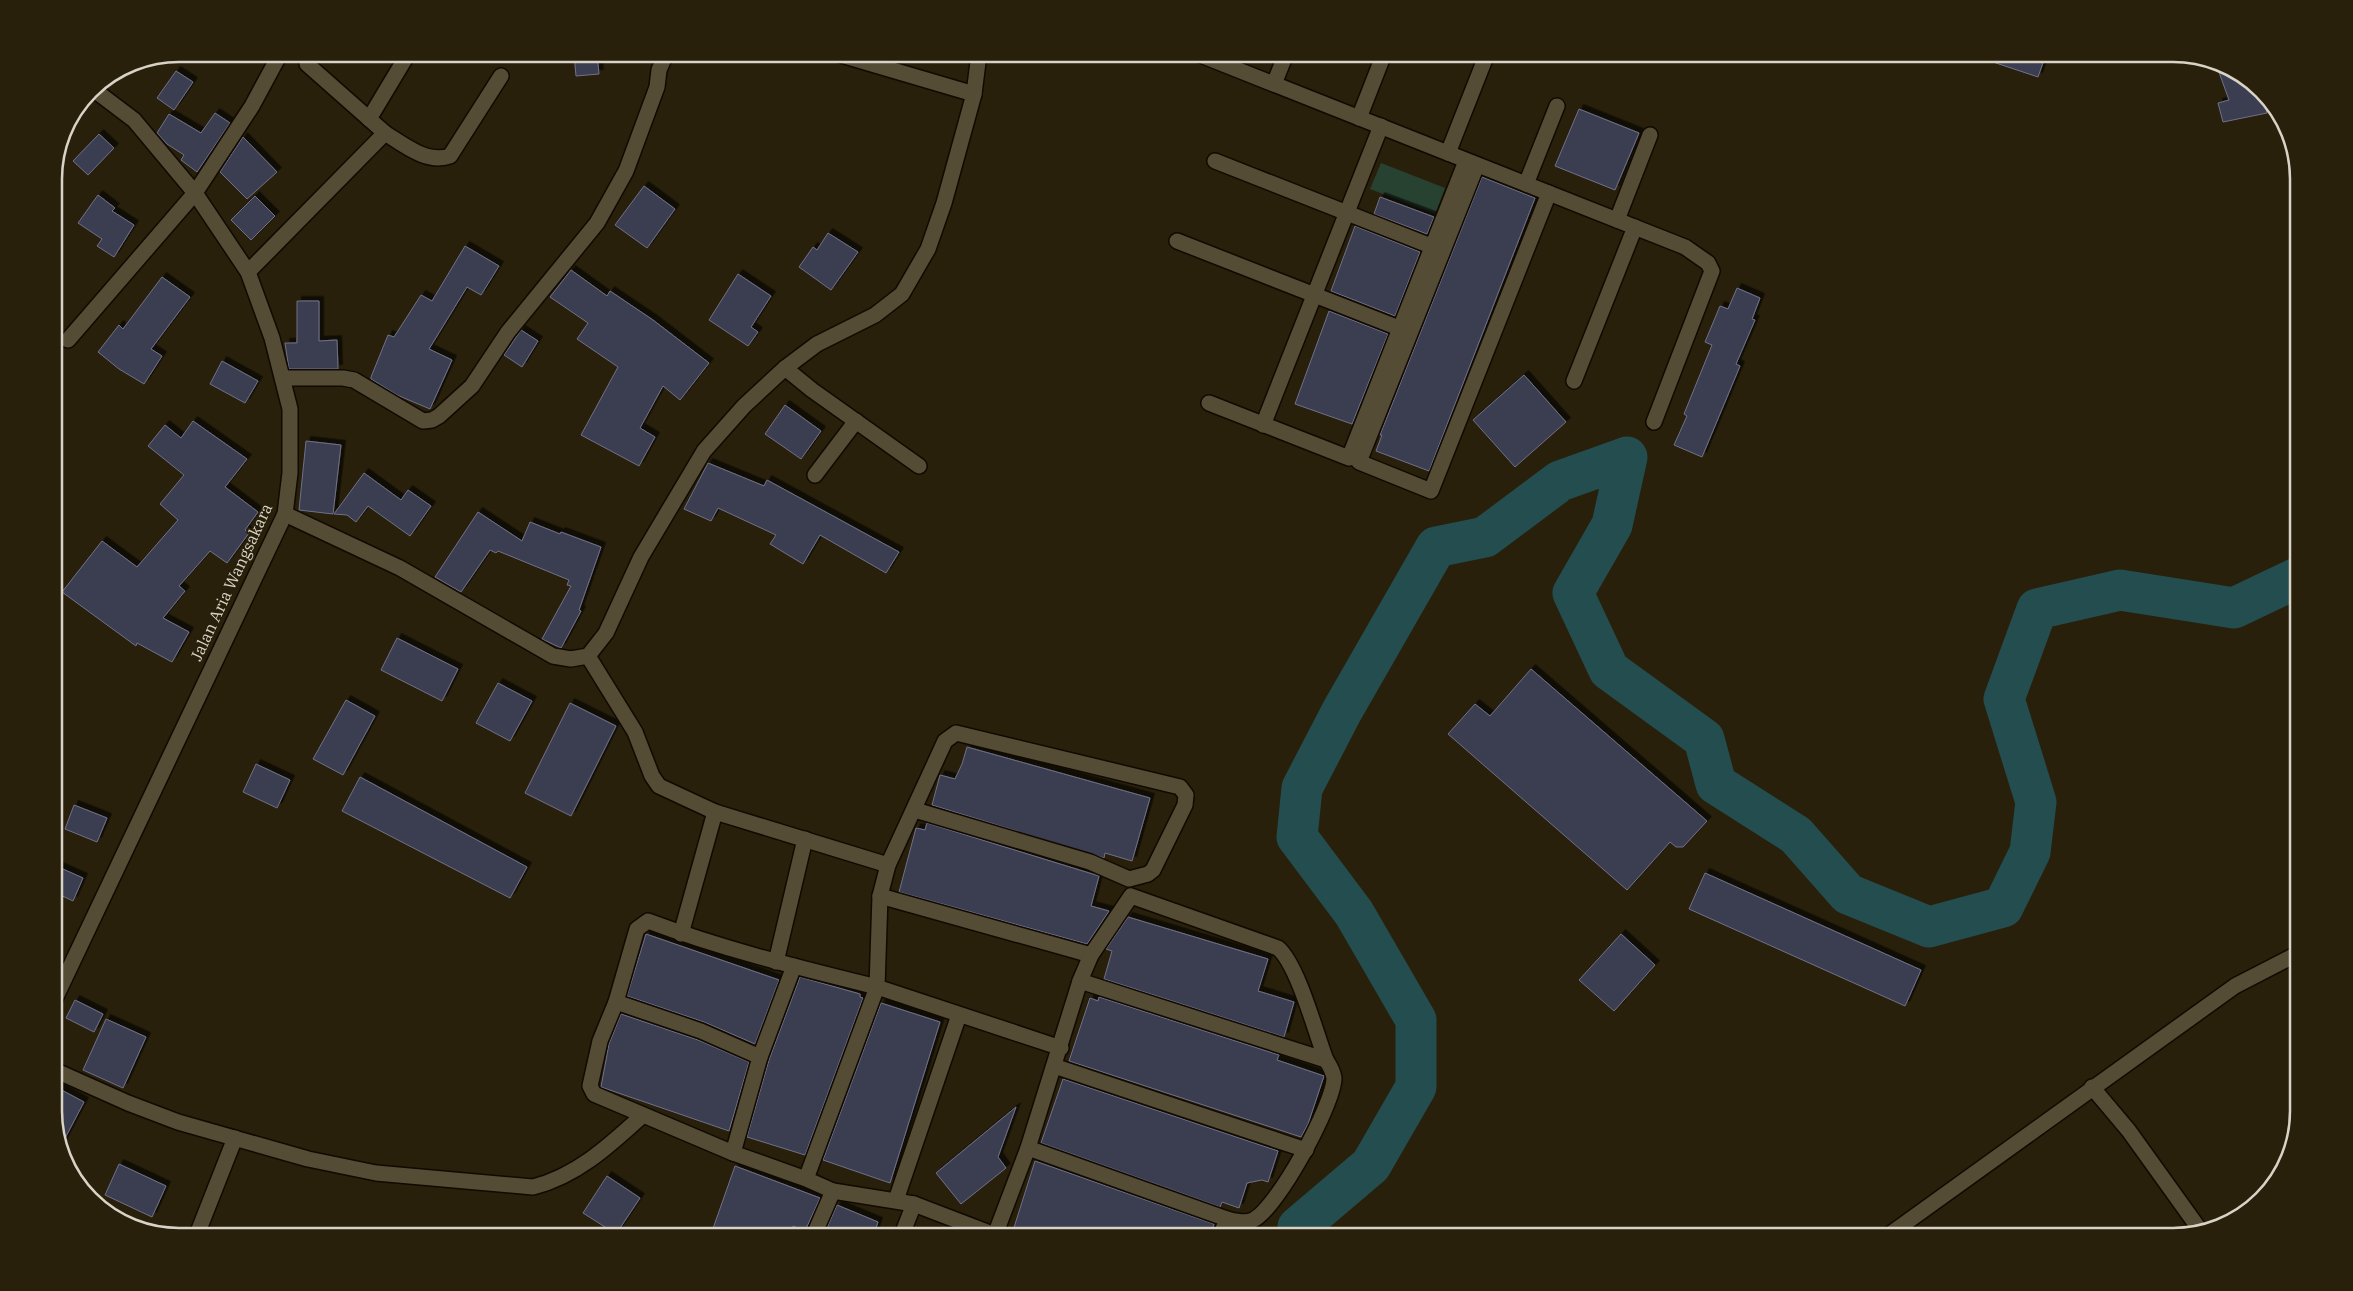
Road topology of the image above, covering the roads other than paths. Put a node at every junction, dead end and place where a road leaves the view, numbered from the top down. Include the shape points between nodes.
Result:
1 (276, 62) edge
2 (307, 62) edge
3 (403, 62) edge
4 (662, 62) edge
5 (865, 62) edge
6 (978, 62) edge
7 (1218, 62) edge
8 (1283, 62) edge
9 (1381, 62) edge
10 (1484, 62) edge
11 (501, 76) dead end
12 (1274, 84) junction
13 (99, 94) edge
14 (974, 94) junction
15 (1557, 106) dead end
16 (1359, 118) junction
17 (369, 119) junction
18 (1381, 126) junction
19 (385, 133) junction
20 (1650, 135) dead end
21 (1448, 153) junction
22 (1215, 161) dead end
23 (1472, 163) junction
24 (1526, 184) junction
25 (195, 192) junction
26 (1549, 193) junction
27 (1347, 213) junction
28 (1617, 220) junction
29 (1635, 228) junction
30 (1177, 241) dead end
31 (1437, 249) junction
32 (248, 272) junction
33 (1315, 295) junction
34 (1405, 330) junction
35 (68, 340) dead end
36 (785, 368) junction
37 (283, 378) junction
38 (1574, 381) dead end
39 (1209, 403) dead end
40 (856, 422) junction
41 (1654, 422) dead end
42 (1263, 425) junction
43 (919, 466) dead end
44 (815, 475) dead end
45 (285, 514) junction
46 (588, 656) junction
47 (915, 810) junction
48 (715, 812) junction
49 (805, 840) junction
50 (888, 865) junction
51 (1129, 879) junction
52 (880, 896) junction
53 (1131, 896) junction
54 (681, 934) junction
55 (1091, 955) junction
56 (2290, 958) edge
57 (776, 962) junction
58 (794, 966) junction
59 (1080, 981) junction
60 (63, 982) edge
61 (877, 987) junction
62 (616, 1002) junction
63 (959, 1015) junction
64 (1061, 1048) junction
65 (760, 1057) junction
66 (1326, 1060) junction
67 (1054, 1066) junction
68 (63, 1074) edge
69 (2092, 1087) junction
70 (643, 1115) junction
71 (235, 1138) junction
72 (1028, 1148) junction
73 (1306, 1150) junction
74 (733, 1153) junction
75 (806, 1179) junction
76 (833, 1191) junction
77 (896, 1200) junction
78 (914, 1204) junction
79 (1227, 1219) junction
80 (2197, 1226) edge
81 (200, 1228) edge
82 (817, 1228) edge
83 (905, 1228) edge
84 (977, 1228) edge
85 (1001, 1228) edge
86 (1224, 1228) edge
87 (1898, 1228) edge

1 - 25 street via 252,106
2 - 17 street
3 - 17 street
4 - 37 street via 657,88 626,171 597,223 508,332 472,386 445,410 432,420 423,421 354,380
5 - 14 street
6 - 14 street
7 - 12 street
8 - 12 street
9 - 16 street
10 - 21 street
11 - 19 street via 450,156 431,158
12 - 16 street
13 - 25 street, Jalan Aria Wangsakara via 134,120
14 - 36 street via 928,250 902,294 875,315 818,344
15 - 24 street
16 - 18 street
17 - 19 street
18 - 21 street
18 - 27 street
19 - 32 street
20 - 28 street
21 - 23 street
22 - 27 street
23 - 24 street
23 - 31 street
24 - 26 street
25 - 32 street, Jalan Aria Wangsakara
25 - 35 street
26 - 28 street
26 - 34 street via 1431,491 1359,462
27 - 31 street
27 - 33 street
28 - 29 street
29 - 38 street
29 - 41 street via 1685,247 1708,263 1712,271
30 - 33 street
31 - 34 street
32 - 37 street, Jalan Aria Wangsakara
33 - 34 street
33 - 42 street
34 - 42 street via 1349,458
36 - 40 street
36 - 46 street via 744,406 704,451 641,557 606,633
37 - 45 street, Jalan Aria Wangsakara via 291,433
39 - 42 street
40 - 43 street
40 - 44 street
45 - 46 street via 400,568 553,656 571,659
45 - 60 street, Jalan Aria Wangsakara
46 - 48 street via 635,732 654,782
47 - 50 street
47 - 51 street via 1090,862
47 - 51 street via 945,741 956,733 1180,787 1186,795 1185,805 1153,870
48 - 49 street
48 - 54 street
49 - 50 street
49 - 57 street
50 - 52 street
51 - 53 street
52 - 55 street
52 - 61 street
53 - 55 street
53 - 66 street via 1278,948 1284,953
54 - 57 street
54 - 62 street via 648,921 637,929
55 - 59 street
56 - 69 street via 2235,986
57 - 58 street
58 - 61 street
58 - 65 street
59 - 64 street
59 - 66 street
61 - 63 street
61 - 75 street
62 - 65 street via 701,1031
62 - 70 street via 600,1041 590,1086 594,1094
63 - 64 street
63 - 77 street
64 - 67 street
65 - 74 street
66 - 73 street via 1334,1079 1322,1120
67 - 72 street
67 - 73 street
68 - 71 street via 178,1122
69 - 80 street via 2129,1131
69 - 87 street
70 - 71 street via 611,1145 579,1167 554,1181 533,1187 376,1173 308,1159
70 - 74 street
71 - 81 street
72 - 79 street
72 - 85 street
73 - 79 street via 1277,1196 1254,1220 1240,1222
74 - 75 street
75 - 76 street
76 - 77 street
76 - 82 street
77 - 78 street
78 - 83 street
78 - 84 street
79 - 86 street

